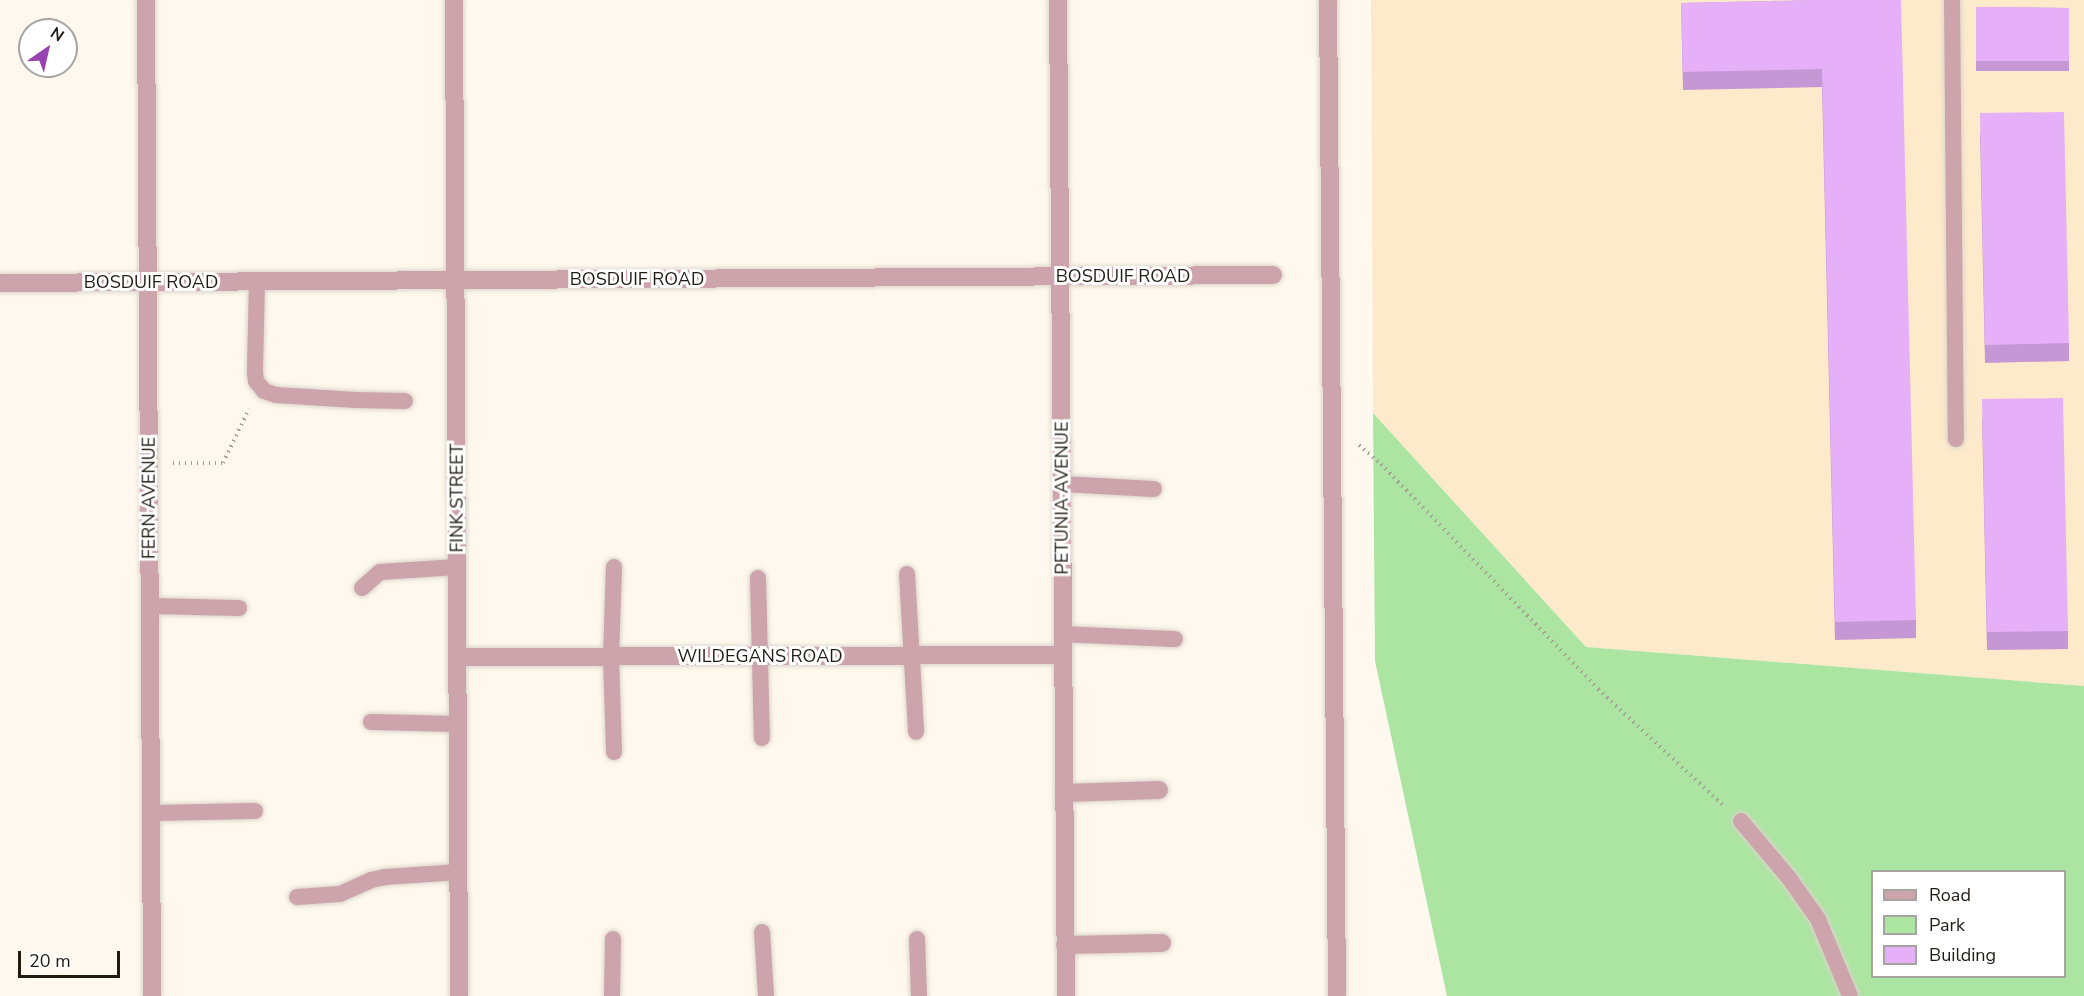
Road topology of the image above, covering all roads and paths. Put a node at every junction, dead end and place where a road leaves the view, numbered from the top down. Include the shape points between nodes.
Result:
1 (146, 0) edge
2 (454, 0) edge
3 (1058, 0) edge
4 (1328, 0) edge
5 (1952, 0) edge
6 (1273, 275) dead end
7 (1060, 276) junction
8 (455, 280) junction
9 (257, 281) junction
10 (148, 282) junction
11 (0, 283) edge
12 (259, 387) junction
13 (405, 400) dead end
14 (1331, 422) junction
15 (1956, 439) dead end
16 (149, 463) junction
17 (1062, 484) junction
18 (1154, 489) dead end
19 (457, 567) junction
20 (614, 567) dead end
21 (908, 574) dead end
22 (758, 578) dead end
23 (362, 588) dead end
24 (149, 606) junction
25 (239, 608) dead end
26 (1063, 634) junction
27 (1175, 639) dead end
28 (1063, 655) junction
29 (761, 656) junction
30 (914, 656) junction
31 (457, 657) junction
32 (611, 657) junction
33 (371, 722) dead end
34 (458, 724) junction
35 (916, 732) dead end
36 (762, 738) dead end
37 (614, 752) dead end
38 (1159, 790) dead end
39 (1064, 793) junction
40 (255, 811) dead end
41 (151, 813) junction
42 (1741, 821) joint
43 (459, 872) junction
44 (297, 897) dead end
45 (762, 932) dead end
46 (613, 939) dead end
47 (917, 939) dead end
48 (1162, 943) dead end
49 (1065, 945) junction
50 (152, 996) edge
51 (459, 996) edge
52 (612, 996) edge
53 (766, 996) edge
54 (919, 996) edge
55 (1066, 996) edge
56 (1337, 996) edge
57 (1850, 996) edge

1 - 10 street, FERN AVENUE
2 - 8 street, FINK STREET
3 - 7 street, PETUNIA AVENUE
4 - 14 street
5 - 15 lane
6 - 7 street, BOSDUIF ROAD
7 - 8 street, BOSDUIF ROAD
7 - 17 street, PETUNIA AVENUE
8 - 9 street, BOSDUIF ROAD
8 - 19 street, FINK STREET
9 - 10 street, BOSDUIF ROAD
9 - 12 lane via 255,372
10 - 11 street, BOSDUIF ROAD
10 - 16 street, FERN AVENUE
12 - 13 lane via 276,395
12 - 16 path via 223,463
14 - 42 path via 1381,464 1598,690
14 - 56 street
16 - 24 street, FERN AVENUE
17 - 18 lane
17 - 26 street, PETUNIA AVENUE
19 - 23 lane via 380,572
19 - 31 street, FINK STREET
20 - 32 lane
21 - 30 lane
22 - 29 lane
24 - 25 lane
24 - 41 street, FERN AVENUE
26 - 27 lane
26 - 28 street, PETUNIA AVENUE
28 - 30 street, WILDEGANS ROAD
28 - 39 street, PETUNIA AVENUE
29 - 30 street, WILDEGANS ROAD
29 - 32 street, WILDEGANS ROAD
29 - 36 lane
30 - 35 lane
31 - 32 street, WILDEGANS ROAD
31 - 34 street, FINK STREET
32 - 37 lane
33 - 34 lane
34 - 43 street, FINK STREET
38 - 39 street
39 - 49 street, PETUNIA AVENUE
40 - 41 lane
41 - 50 street, FERN AVENUE
42 - 57 lane via 1818,919
43 - 44 lane via 385,877 340,894
43 - 51 street, FINK STREET
45 - 53 lane
46 - 52 lane
47 - 54 lane
48 - 49 street
49 - 55 street, PETUNIA AVENUE

